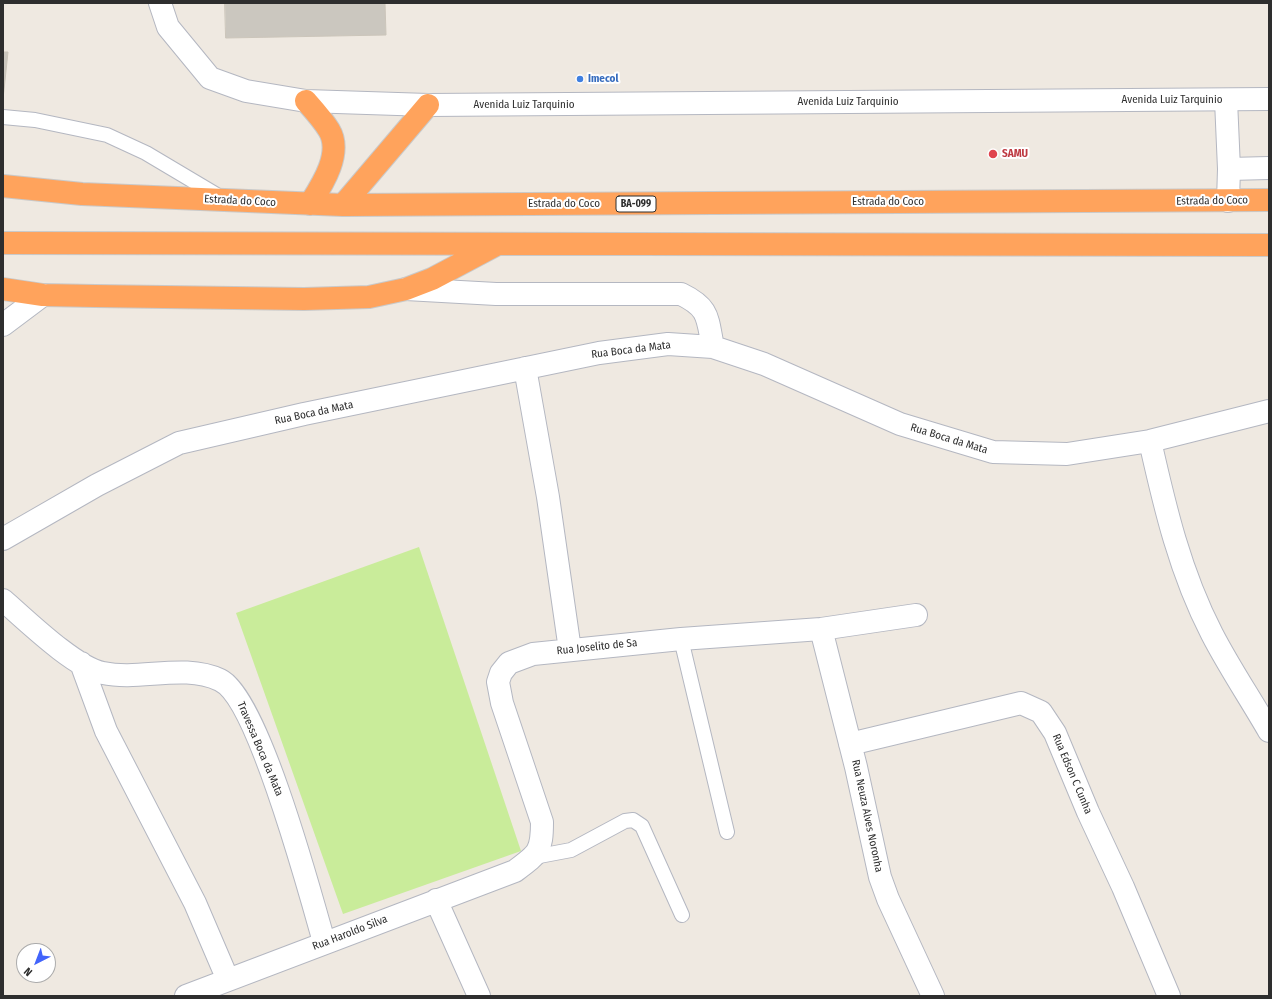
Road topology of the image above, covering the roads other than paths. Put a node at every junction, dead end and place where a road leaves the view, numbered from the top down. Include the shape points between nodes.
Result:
1 (160, 3) edge
2 (1269, 99) edge
3 (1226, 100) junction
4 (306, 101) junction
5 (428, 106) junction
6 (3, 117) edge
7 (1269, 168) edge
8 (1229, 169) junction
9 (3, 186) edge
10 (1269, 200) edge
11 (226, 201) junction
12 (1228, 201) junction
13 (310, 204) junction
14 (343, 205) junction
15 (3, 243) edge
16 (499, 243) junction
17 (1269, 245) edge
18 (3, 288) edge
19 (406, 289) junction
20 (43, 295) junction
21 (3, 325) edge
22 (713, 347) junction
23 (525, 368) junction
24 (1269, 411) edge
25 (1150, 441) junction
26 (3, 539) edge
27 (3, 600) edge
28 (916, 615) dead end
29 (821, 629) junction
30 (681, 639) junction
31 (570, 650) junction
32 (81, 663) junction
33 (1269, 731) edge
34 (850, 744) junction
35 (727, 832) dead end
36 (534, 857) junction
37 (515, 871) joint
38 (436, 900) junction
39 (682, 915) dead end
40 (324, 942) junction
41 (228, 980) junction
42 (186, 996) edge
43 (479, 996) edge
44 (933, 996) edge
45 (1169, 996) edge

1 - 4 street, Avenida Luiz Tarquinio via 168,27 210,78 246,91
2 - 3 street, Avenida Luiz Tarquinio
3 - 5 street, Avenida Luiz Tarquinio
3 - 8 street
4 - 5 street, Avenida Luiz Tarquinio
4 - 13 highway via 330,132 333,148 329,173
5 - 14 highway
6 - 11 lane via 35,120 107,135 146,153
7 - 8 street
8 - 12 street
9 - 11 highway, Estrada do Coco / BA-099 via 82,194
10 - 12 highway, Estrada do Coco / BA-099
11 - 13 highway, Estrada do Coco / BA-099
12 - 14 highway, Estrada do Coco / BA-099
13 - 14 highway, Estrada do Coco / BA-099
15 - 16 highway
16 - 17 highway
16 - 19 highway via 432,279
18 - 20 highway
19 - 20 highway via 369,297 304,299
19 - 22 street via 496,294 681,294 695,301 706,311
20 - 21 street
22 - 23 street, Rua Boca da Mata via 668,344 599,353
22 - 25 street, Rua Boca da Mata via 764,364 900,424 992,452 1067,454
23 - 26 street, Rua Boca da Mata via 179,443 97,485
23 - 31 street via 548,497
24 - 25 street, Rua Boca da Mata
25 - 33 street via 1170,529 1186,575 1212,634
27 - 32 street, Travessa Boca da Mata via 57,647
28 - 29 street, Rua Joselito de Sa
29 - 30 street, Rua Joselito de Sa
29 - 34 street, Rua Neuza Alves Noronha
30 - 31 street, Rua Joselito de Sa
30 - 35 lane
31 - 36 street, Rua Joselito de Sa via 533,654 509,663 498,682 502,703 542,822 542,841
32 - 40 street, Travessa Boca da Mata via 101,673 121,675 205,675 221,681 237,695 285,810
32 - 41 street via 106,731 195,903
34 - 44 street, Rua Neuza Alves Noronha via 880,877
34 - 45 street, Rua Edson C Cunha via 1021,703 1041,712 1055,733
36 - 37 street, Rua Joselito de Sa
36 - 39 lane via 571,850 626,821 633,820 642,826
37 - 38 street, Rua Haroldo Silva
38 - 40 street, Rua Haroldo Silva
38 - 43 street
40 - 41 street, Rua Haroldo Silva
41 - 42 street, Rua Haroldo Silva

